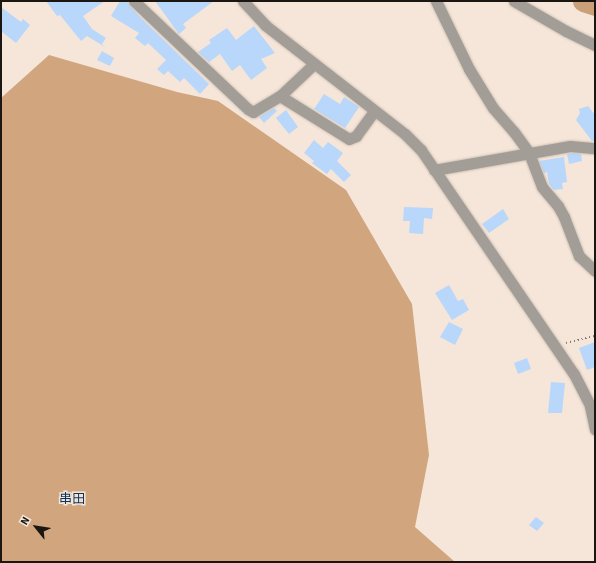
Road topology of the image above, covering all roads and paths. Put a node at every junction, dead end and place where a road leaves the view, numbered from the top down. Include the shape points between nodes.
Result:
1 (134, 1) edge
2 (243, 1) edge
3 (436, 1) edge
4 (514, 1) edge
5 (595, 45) edge
6 (314, 64) junction
7 (280, 96) junction
8 (374, 111) junction
9 (594, 148) edge
10 (529, 153) junction
11 (434, 170) junction
12 (595, 271) edge
13 (595, 336) edge
14 (555, 346) junction
15 (595, 429) edge

1 - 7 street via 248,109 253,112
2 - 6 street via 265,25
3 - 10 street via 468,69 493,108
4 - 5 street via 566,32
6 - 7 street
6 - 8 street
7 - 8 street via 349,139 356,136
8 - 11 street via 405,134 421,150
9 - 10 street via 570,146
10 - 11 street
10 - 12 street via 542,188 564,217 579,256
11 - 14 street
13 - 14 path
14 - 15 street via 583,388

